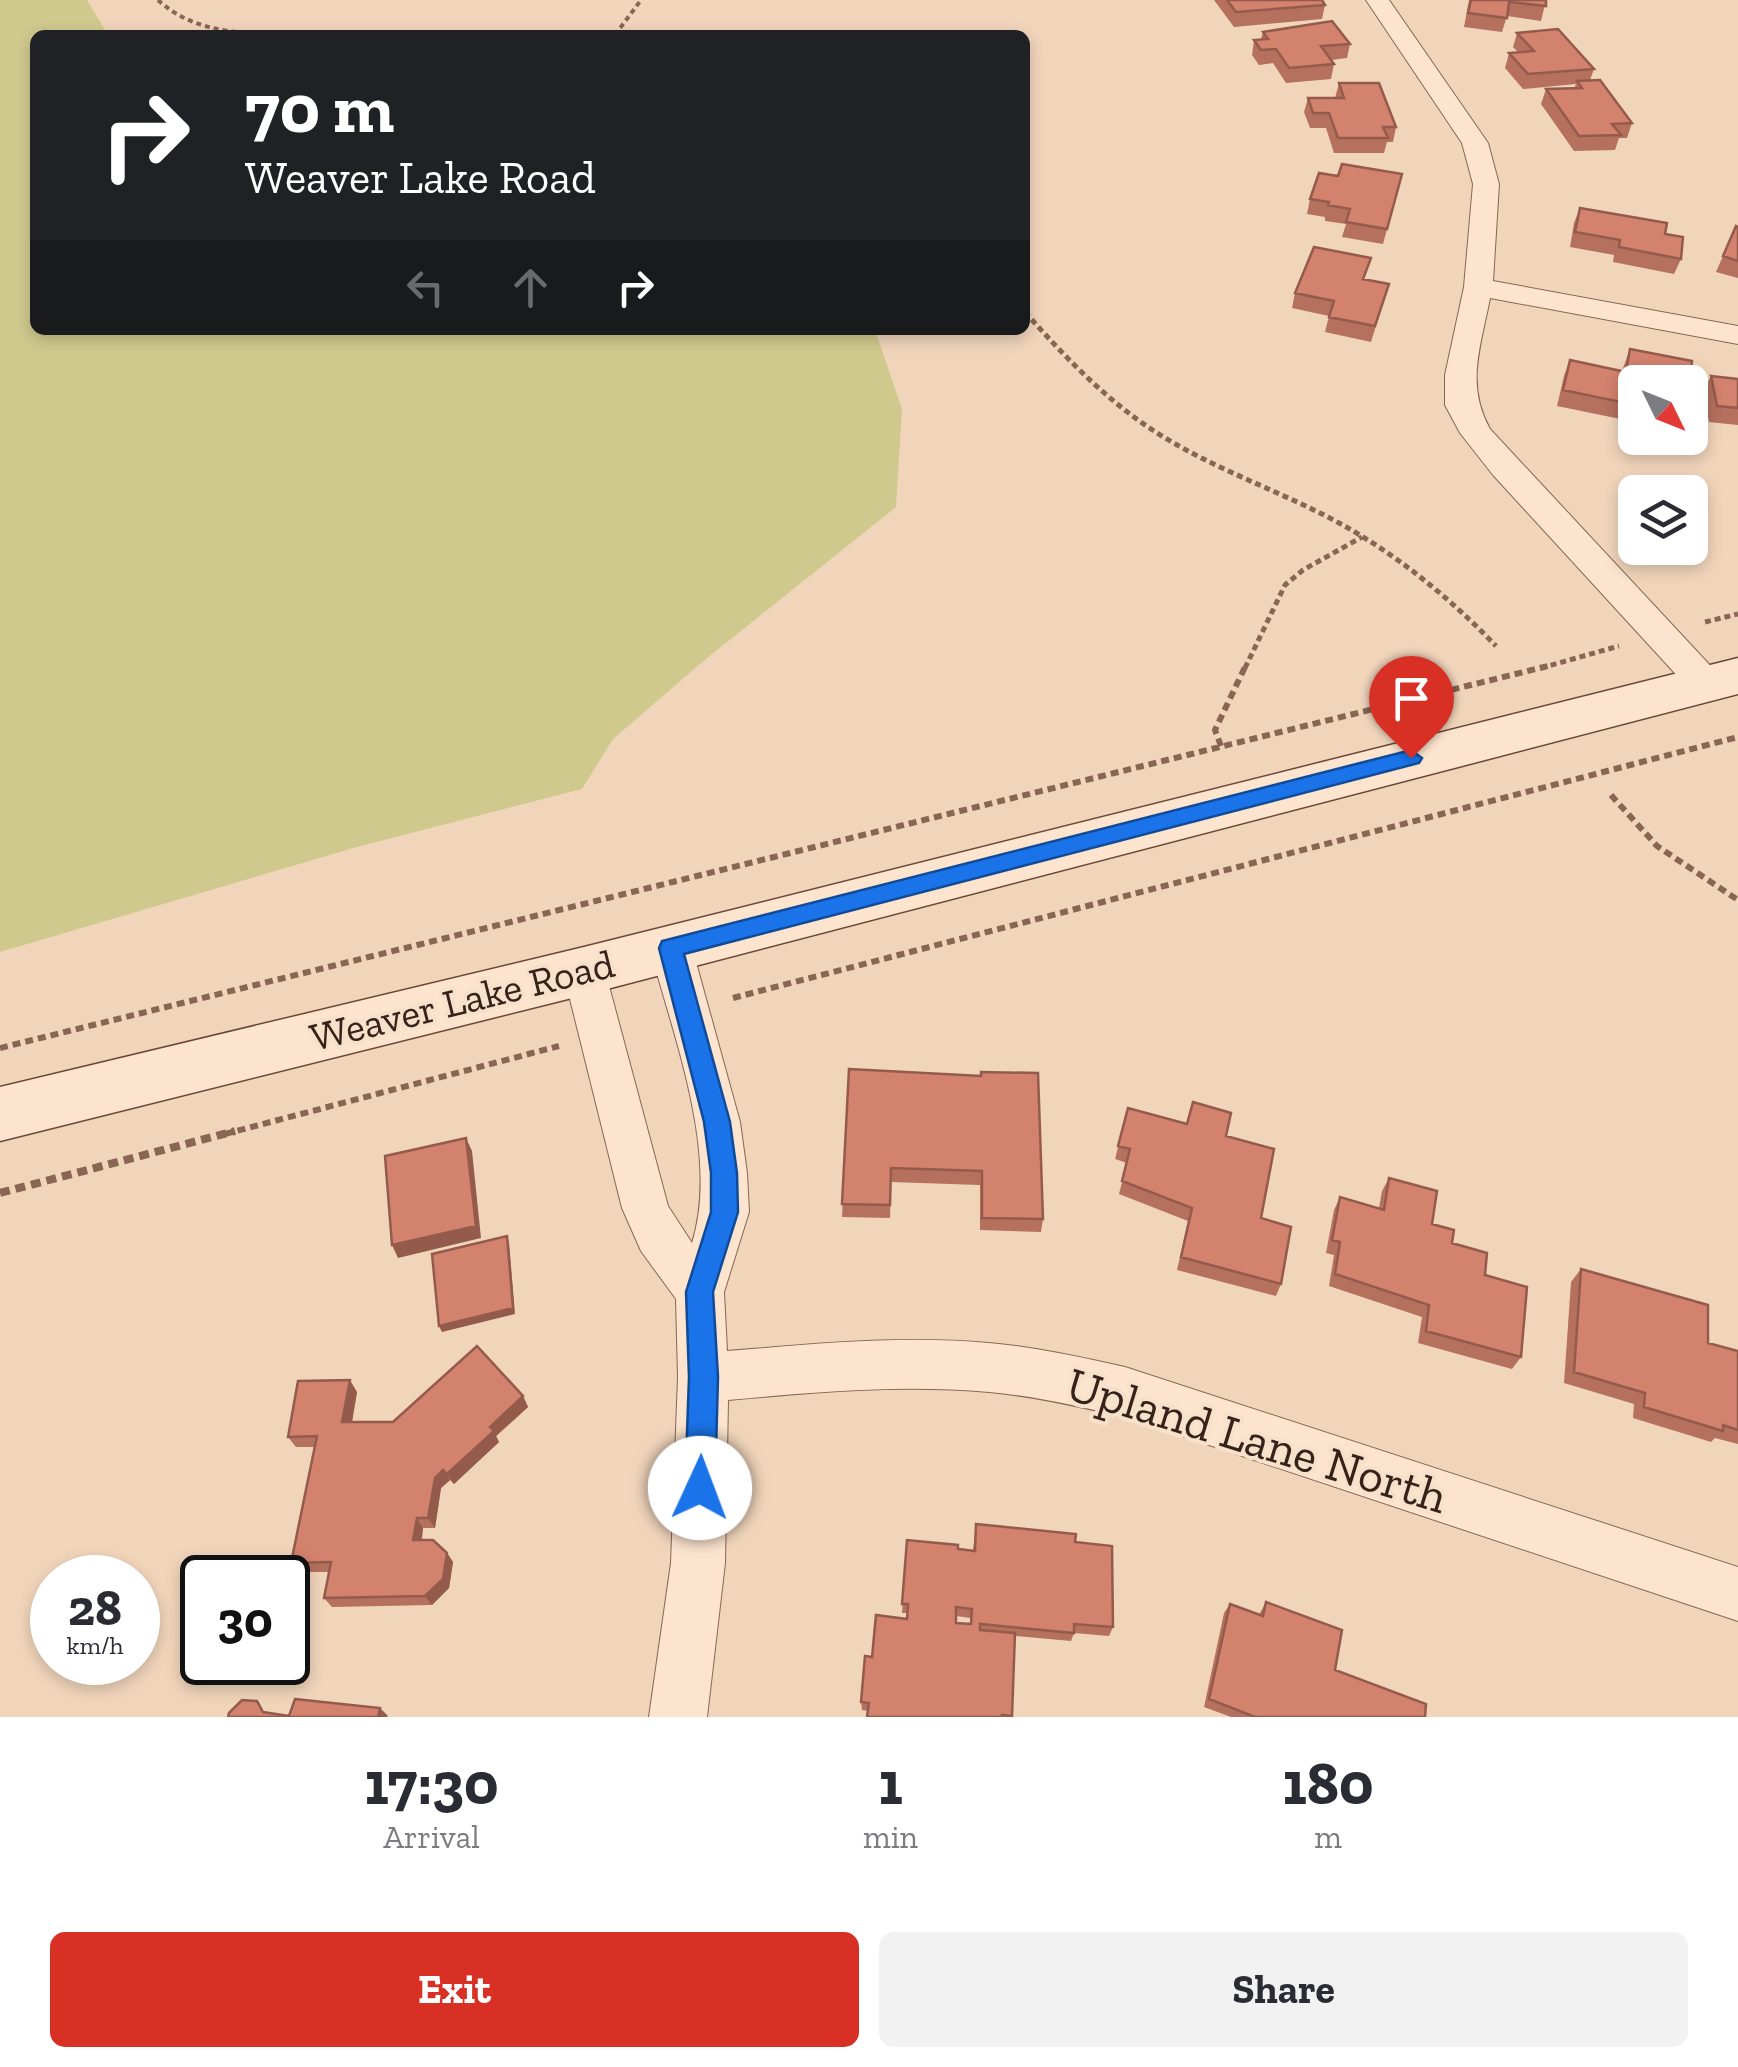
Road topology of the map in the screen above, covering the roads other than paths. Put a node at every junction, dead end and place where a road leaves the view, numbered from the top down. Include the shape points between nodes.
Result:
1 (1377, 0) edge
2 (1478, 287) junction
3 (1738, 335) edge
4 (1722, 680) edge
5 (671, 948) junction
6 (584, 970) junction
7 (0, 1114) edge
8 (700, 1292) junction
9 (703, 1377) junction
10 (1738, 1594) edge
11 (678, 1717) edge

1 - 2 street via 1475,143 1486,184
2 - 3 street
2 - 4 street via 1460,375 1461,405 1476,433
4 - 5 main road, Weaver Lake Road
5 - 6 main road, Weaver Lake Road
5 - 8 street via 724,1173 724,1212
6 - 7 main road, Weaver Lake Road
6 - 8 street via 645,1208
8 - 9 street
9 - 10 street, Upland Lane North via 902,1366 1050,1376 1125,1392
9 - 11 street via 698,1563

